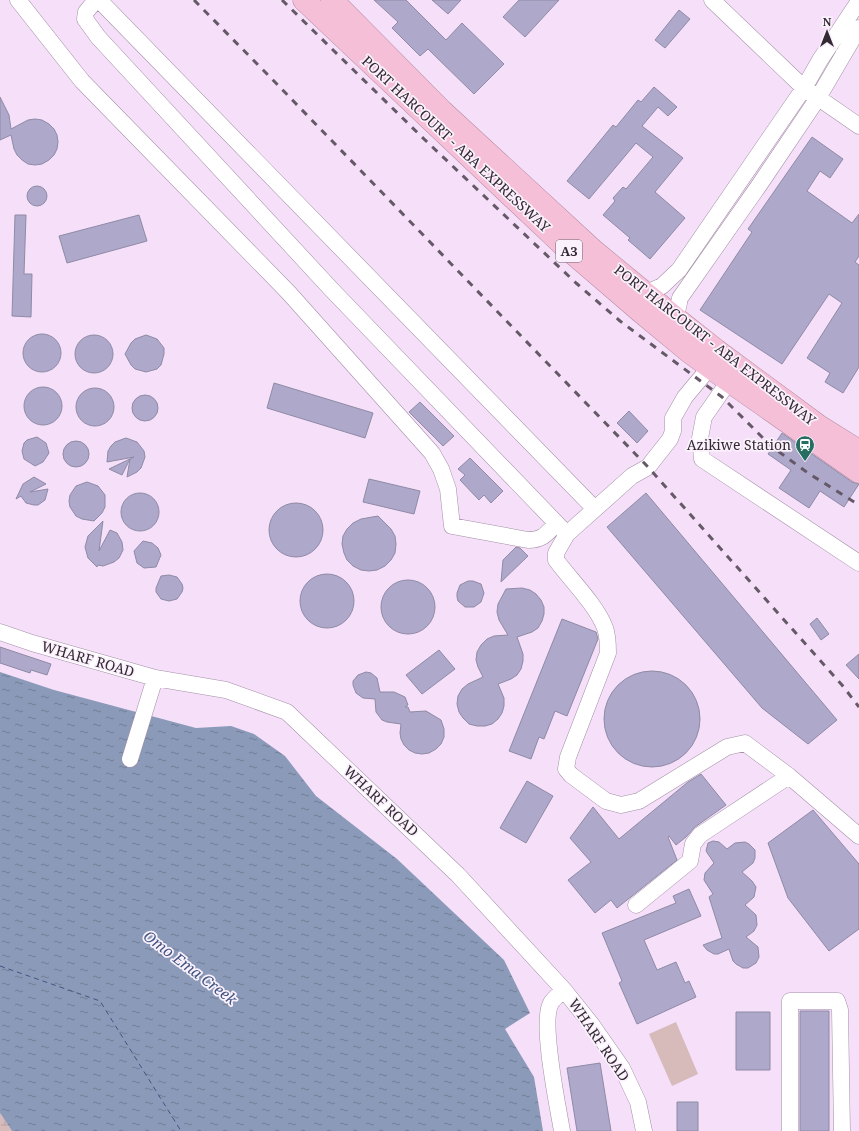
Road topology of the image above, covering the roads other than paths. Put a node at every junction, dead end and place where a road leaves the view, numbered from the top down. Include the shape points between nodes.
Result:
1 (18, 0) edge
2 (98, 0) edge
3 (304, 0) edge
4 (332, 0) edge
5 (712, 0) edge
6 (859, 1) edge
7 (859, 28) edge
8 (804, 88) junction
9 (818, 98) junction
10 (859, 126) edge
11 (646, 293) junction
12 (678, 320) junction
13 (710, 367) junction
14 (729, 381) junction
15 (859, 451) edge
16 (859, 472) edge
17 (595, 509) junction
18 (562, 529) junction
19 (859, 563) edge
20 (0, 632) edge
21 (155, 678) junction
22 (130, 760) dead end
23 (789, 776) junction
24 (859, 836) edge
25 (636, 905) dead end
26 (564, 990) junction
27 (562, 1131) edge
28 (644, 1131) edge
29 (790, 1131) edge
30 (842, 1131) edge

1 - 18 street via 82,81 289,293 432,453 448,488 452,526 528,540 538,540
2 - 17 street
2 - 18 street via 86,12 85,19 98,37 327,285
3 - 13 highway, PORT HARCOURT - ABA EXPRESSWAY / A3 via 562,244
4 - 11 highway, PORT HARCOURT - ABA EXPRESSWAY / A3 via 442,111 594,251
5 - 8 street
6 - 8 street
7 - 9 street
8 - 9 street
8 - 11 street via 679,270 662,286
9 - 10 street
9 - 12 street via 680,298
11 - 12 highway, PORT HARCOURT - ABA EXPRESSWAY / A3
12 - 15 highway, PORT HARCOURT - ABA EXPRESSWAY / A3 via 819,426
13 - 14 highway, PORT HARCOURT - ABA EXPRESSWAY / A3
13 - 17 street via 685,398 673,418 670,439 648,467 632,476
14 - 16 highway, PORT HARCOURT - ABA EXPRESSWAY / A3
14 - 19 street via 704,418 700,438 702,459
17 - 18 street
18 - 23 street via 556,560 595,610 605,628 608,641 608,653 568,757 566,769 571,775 606,801 621,805 639,801 727,747 745,743
20 - 21 street, WHARF ROAD via 32,644
21 - 22 street
21 - 26 street, WHARF ROAD via 226,690 287,712 458,875
23 - 24 street
23 - 25 street via 700,835 693,844 690,861
26 - 27 street via 551,1004 547,1033
26 - 28 street, WHARF ROAD via 622,1068 638,1102
29 - 30 street via 790,1001 837,1001 840,1010

